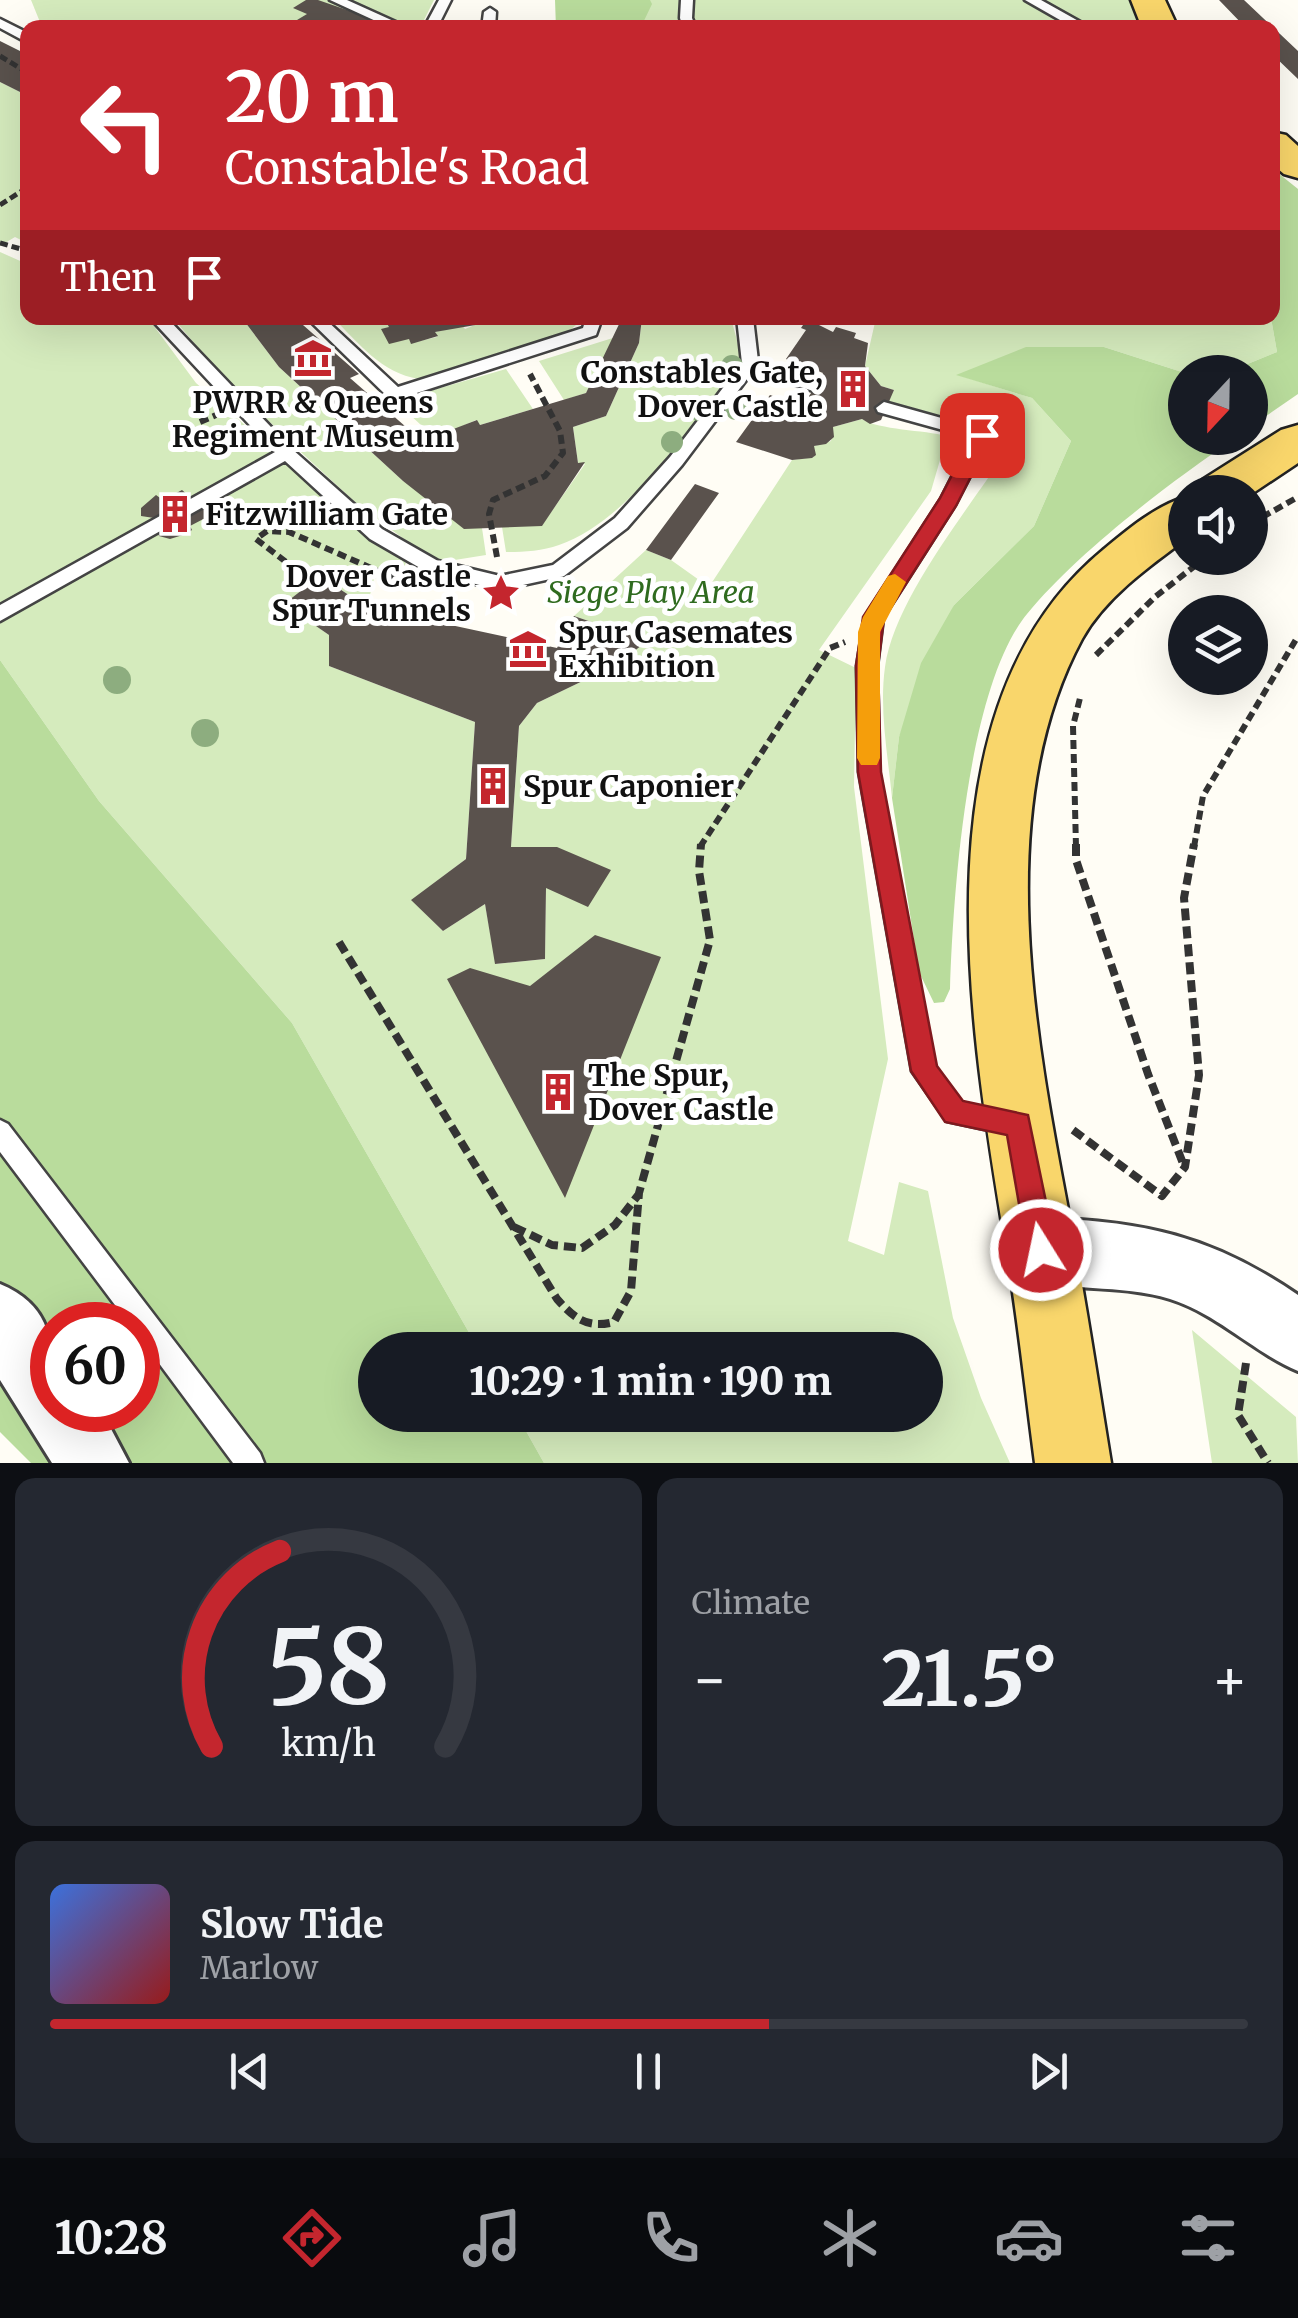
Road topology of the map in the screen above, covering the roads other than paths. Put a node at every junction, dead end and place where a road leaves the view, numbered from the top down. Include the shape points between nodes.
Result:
1 (336, 0) edge
2 (1030, 0) edge
3 (383, 20) edge
4 (1069, 20) edge
5 (165, 325) edge
6 (322, 325) edge
7 (592, 325) edge
8 (746, 325) edge
9 (750, 364) junction
10 (816, 386) dead end
11 (884, 408) dead end
12 (1298, 441) edge
13 (286, 453) junction
14 (1245, 475) edge
15 (1168, 529) edge
16 (0, 614) edge
17 (1016, 1105) junction
18 (0, 1132) edge
19 (1041, 1250) junction
20 (0, 1318) edge
21 (1277, 1322) edge
22 (30, 1364) edge
23 (74, 1432) edge
24 (93, 1463) edge
25 (250, 1463) edge
26 (1073, 1463) edge

1 - 3 lane
2 - 4 lane
5 - 13 lane
6 - 7 lane via 394,394 590,331
8 - 9 lane
9 - 10 lane
9 - 13 lane via 621,523 558,571 500,583 432,567 376,534
11 - 17 lane via 982,435 869,632 869,772 924,1071 955,1112
12 - 14 main road
13 - 16 lane
15 - 17 main road via 1092,591 1063,625 1038,671 1016,737 999,926
17 - 19 main road
18 - 25 lane
19 - 21 street via 1127,1255 1194,1274
19 - 26 main road
20 - 22 street
23 - 24 street

